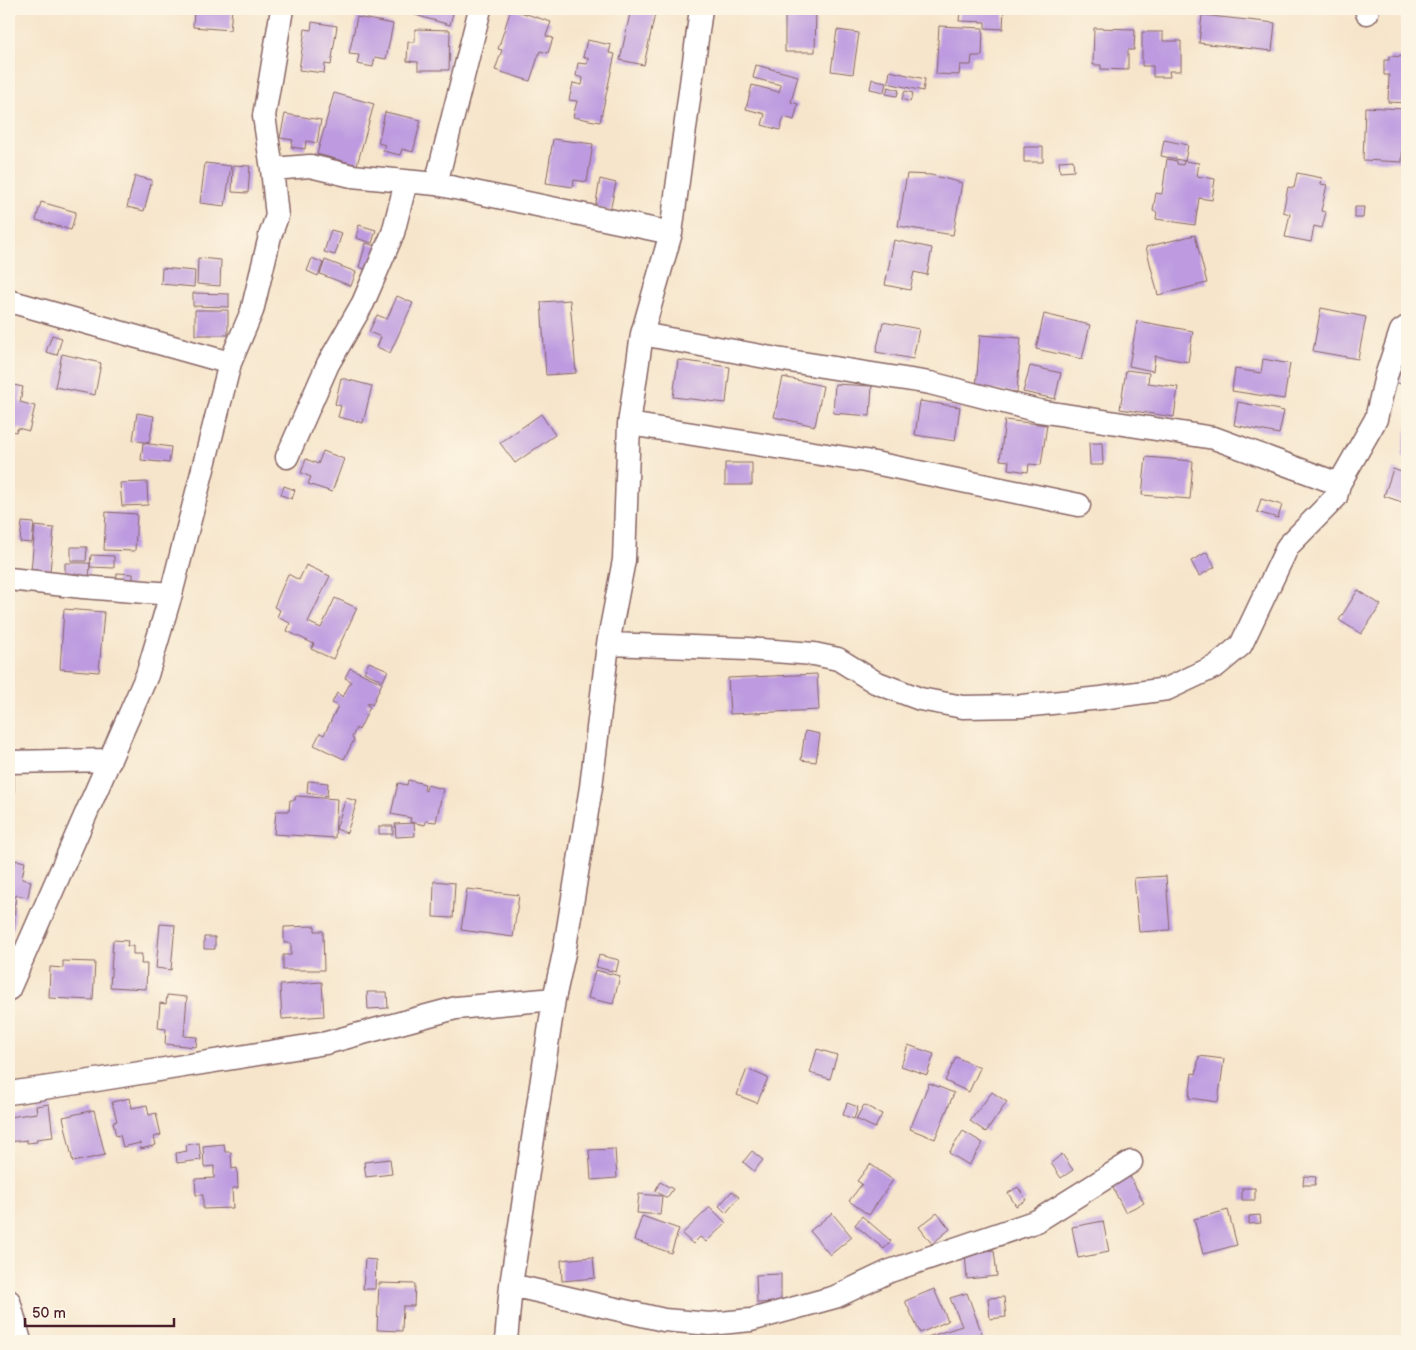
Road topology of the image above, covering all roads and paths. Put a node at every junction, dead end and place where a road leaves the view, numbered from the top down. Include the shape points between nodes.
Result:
1 (282, 9) edge
2 (480, 9) edge
3 (701, 9) edge
4 (272, 169) junction
5 (406, 182) junction
6 (436, 184) junction
7 (671, 232) junction
8 (9, 301) edge
9 (1407, 327) edge
10 (642, 334) junction
11 (230, 363) junction
12 (629, 424) junction
13 (286, 457) dead end
14 (1339, 484) junction
15 (1079, 505) dead end
16 (9, 579) edge
17 (171, 594) junction
18 (608, 644) junction
19 (110, 760) junction
20 (9, 762) edge
21 (9, 989) edge
22 (554, 999) junction
23 (9, 1093) edge
24 (1131, 1162) dead end
25 (510, 1285) junction
26 (9, 1301) edge
27 (20, 1341) edge
28 (506, 1341) edge

1 - 4 street via 264,116
2 - 6 street
3 - 7 street
4 - 5 street via 310,166 352,176
4 - 11 street via 277,216 252,311
5 - 6 street
5 - 13 street via 393,232 371,286 328,364
6 - 7 street
7 - 10 street
8 - 11 street
9 - 14 street via 1401,331 1376,419
10 - 12 street
10 - 14 street via 930,383 1039,411 1214,438
11 - 17 street
12 - 15 street via 865,461
12 - 18 street via 624,560
14 - 18 street via 1336,497 1288,546 1242,645 1216,666 1167,689 1022,706 963,708 920,699 875,682 838,659 814,654
16 - 17 street
17 - 19 street via 147,675
18 - 22 street via 590,796
19 - 20 street
19 - 21 street
22 - 23 street via 456,1008 326,1043
22 - 25 street
24 - 25 street via 1037,1221 890,1271 835,1297 751,1320 710,1324 664,1320
25 - 28 street
26 - 27 street

